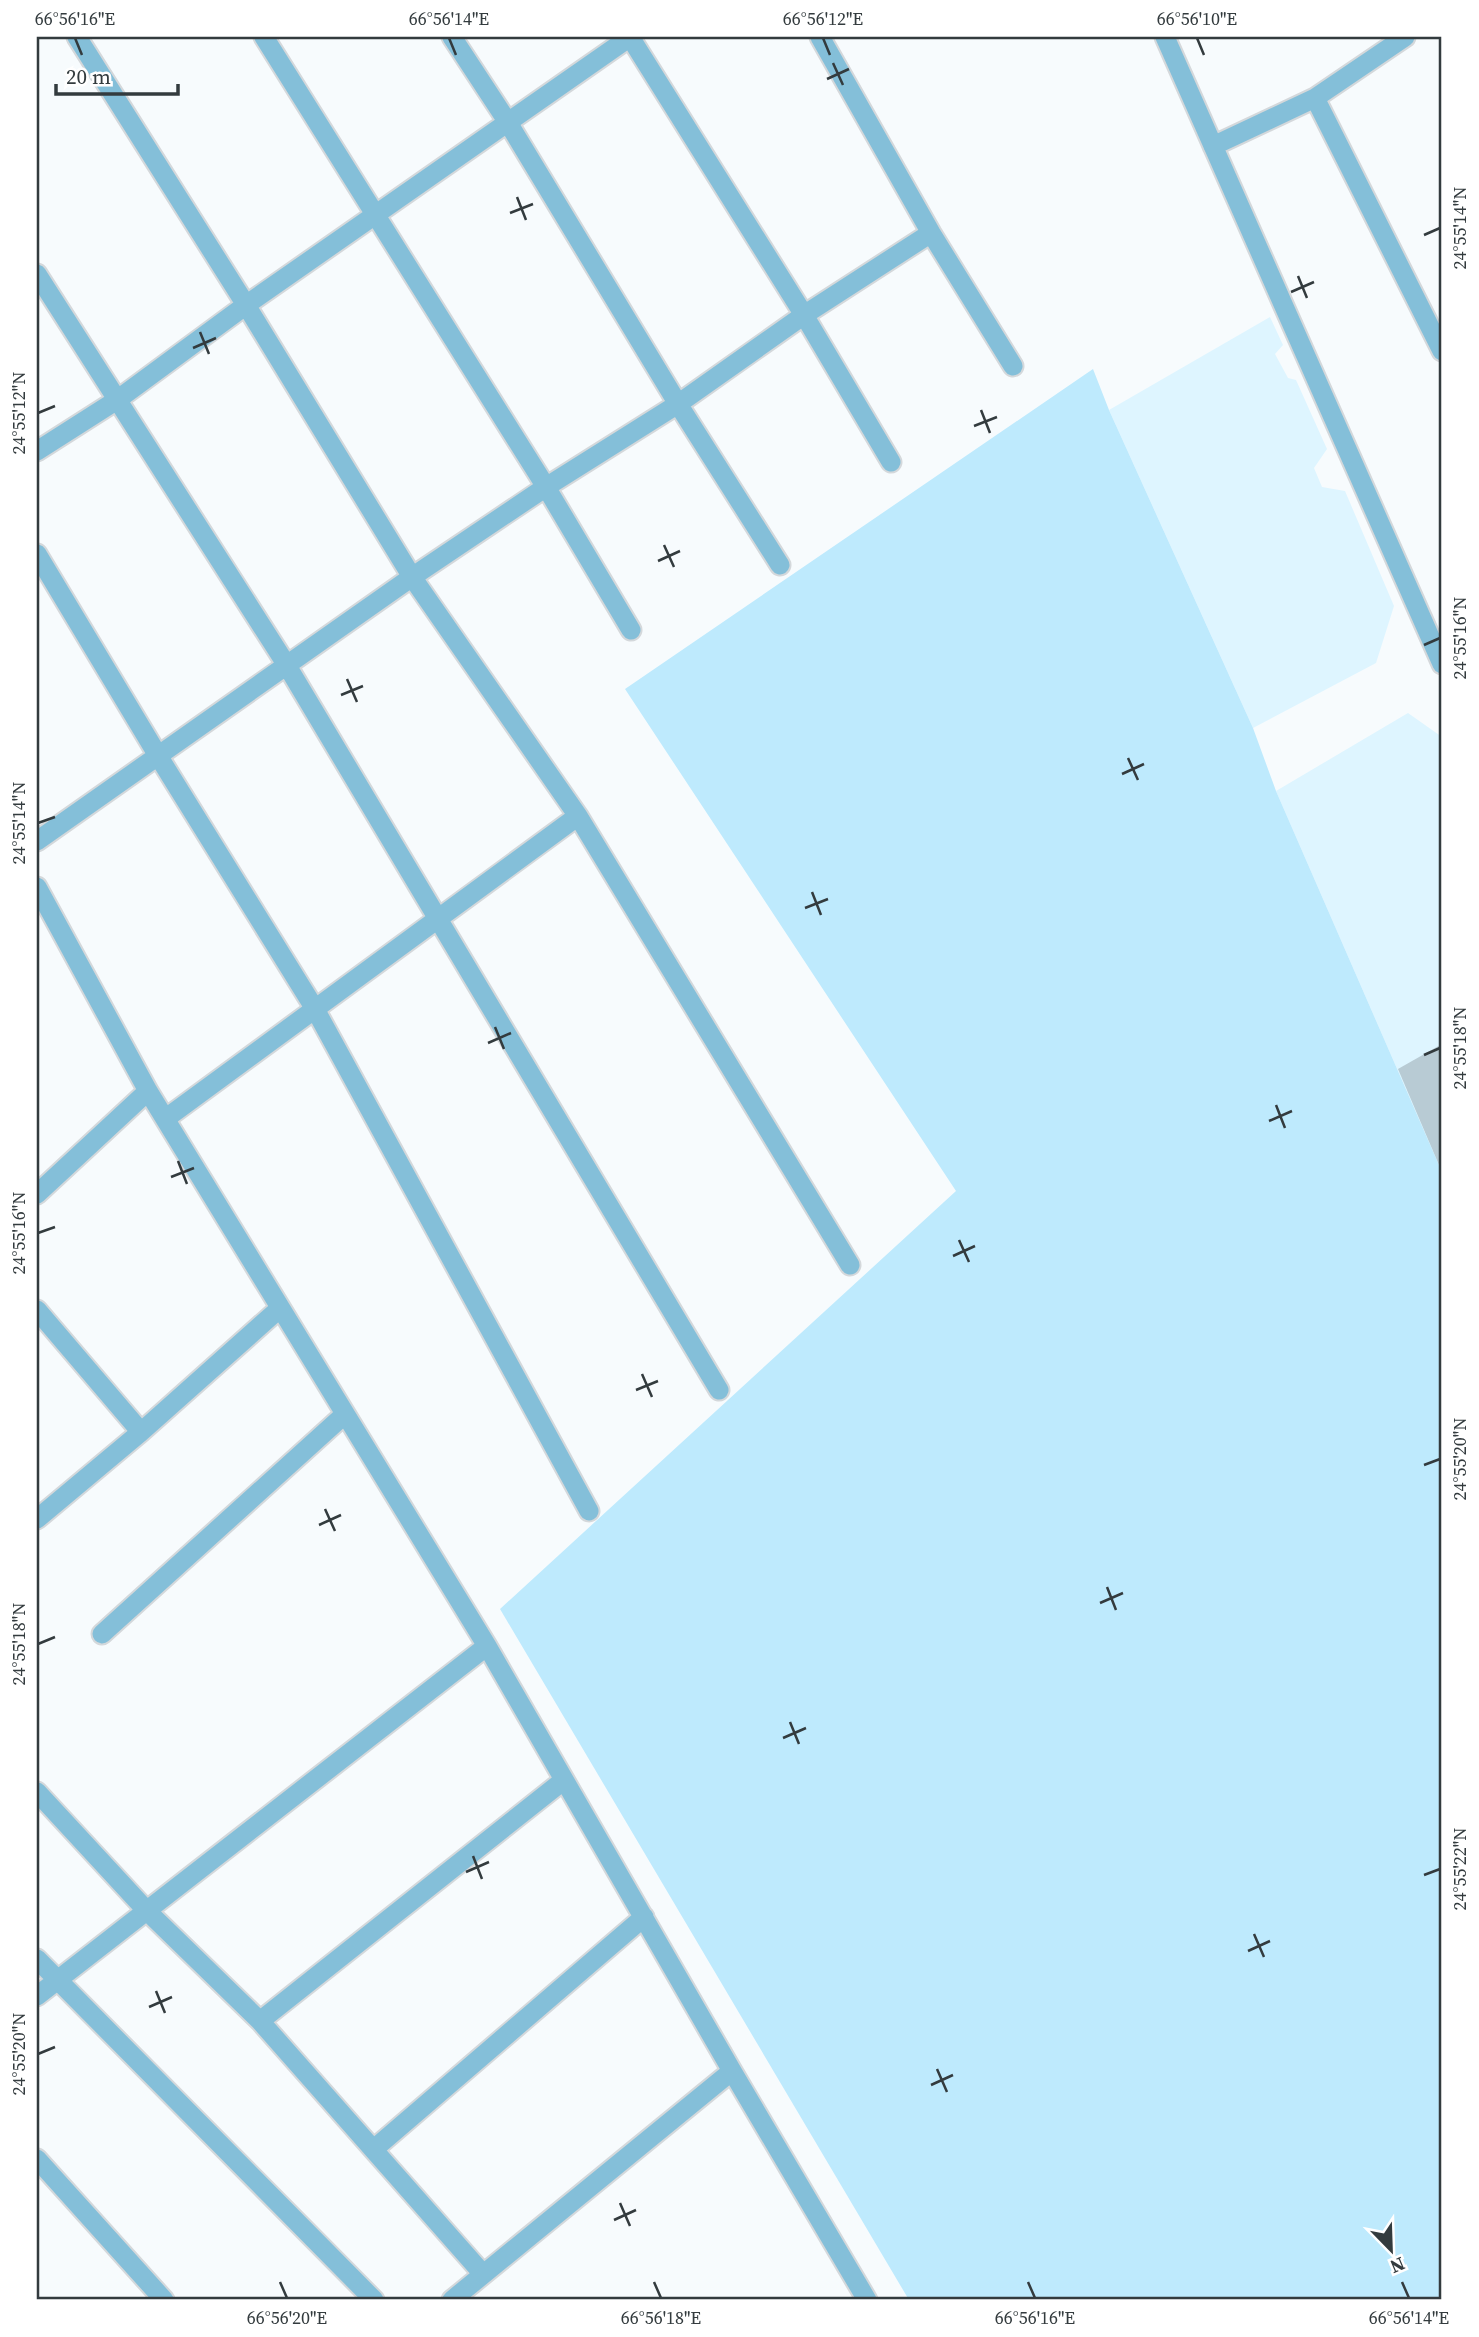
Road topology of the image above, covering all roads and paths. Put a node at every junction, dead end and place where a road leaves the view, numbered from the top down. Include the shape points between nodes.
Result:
1 (77, 37) edge
2 (264, 37) edge
3 (452, 37) edge
4 (630, 37) edge
5 (820, 37) edge
6 (1165, 37) edge
7 (1405, 37) edge
8 (1315, 98) junction
9 (507, 121) junction
10 (1213, 146) junction
11 (376, 214) junction
12 (931, 233) junction
13 (37, 274) edge
14 (246, 305) junction
15 (804, 315) junction
16 (1441, 345) edge
17 (1013, 366) dead end
18 (117, 400) junction
19 (678, 404) junction
20 (37, 451) edge
21 (891, 462) dead end
22 (546, 487) junction
23 (37, 554) edge
24 (780, 565) dead end
25 (412, 577) junction
26 (631, 630) dead end
27 (285, 664) junction
28 (1442, 664) edge
29 (157, 754) junction
30 (578, 816) junction
31 (37, 841) edge
32 (37, 887) edge
33 (438, 918) junction
34 (315, 1009) junction
35 (148, 1091) junction
36 (165, 1119) junction
37 (37, 1194) edge
38 (850, 1265) dead end
39 (279, 1309) junction
40 (37, 1310) edge
41 (719, 1390) dead end
42 (344, 1415) junction
43 (141, 1432) junction
44 (589, 1511) dead end
45 (37, 1519) edge
46 (102, 1634) dead end
47 (487, 1646) junction
48 (564, 1780) junction
49 (37, 1792) edge
50 (146, 1910) junction
51 (644, 1917) junction
52 (37, 1959) edge
53 (57, 1979) junction
54 (37, 1996) edge
55 (260, 2021) junction
56 (732, 2071) junction
57 (374, 2149) junction
58 (37, 2159) edge
59 (483, 2274) junction
60 (164, 2300) edge
61 (374, 2300) edge
62 (452, 2300) edge
63 (867, 2300) edge

1 - 14 street
2 - 11 street
3 - 9 street
4 - 9 street
4 - 15 street
5 - 12 street
6 - 10 street
7 - 8 street
8 - 10 street
8 - 16 street
9 - 11 street
9 - 19 street
10 - 28 street
11 - 14 street
11 - 22 street
12 - 15 street
12 - 17 street
13 - 18 street
14 - 18 street
14 - 25 street
15 - 19 street
15 - 21 street
18 - 20 street
18 - 27 street
19 - 22 street
19 - 24 street
22 - 25 street
22 - 26 street
23 - 29 street
25 - 27 street
25 - 30 street
27 - 29 street
27 - 33 street
29 - 31 street
29 - 34 street
30 - 33 street
30 - 38 street
32 - 35 street
33 - 34 street
33 - 41 street
34 - 36 street
34 - 44 street
35 - 36 street
35 - 37 street
36 - 39 street
39 - 42 street
39 - 43 street
40 - 43 street
42 - 46 street
42 - 47 street
43 - 45 street
47 - 48 street
47 - 50 street
48 - 51 street
48 - 55 street
49 - 50 street
50 - 53 street
50 - 55 street
51 - 56 street
51 - 57 street
52 - 53 street
53 - 54 street
53 - 61 street
55 - 57 street
56 - 59 street
56 - 63 street
57 - 59 street
58 - 60 street
59 - 62 street

